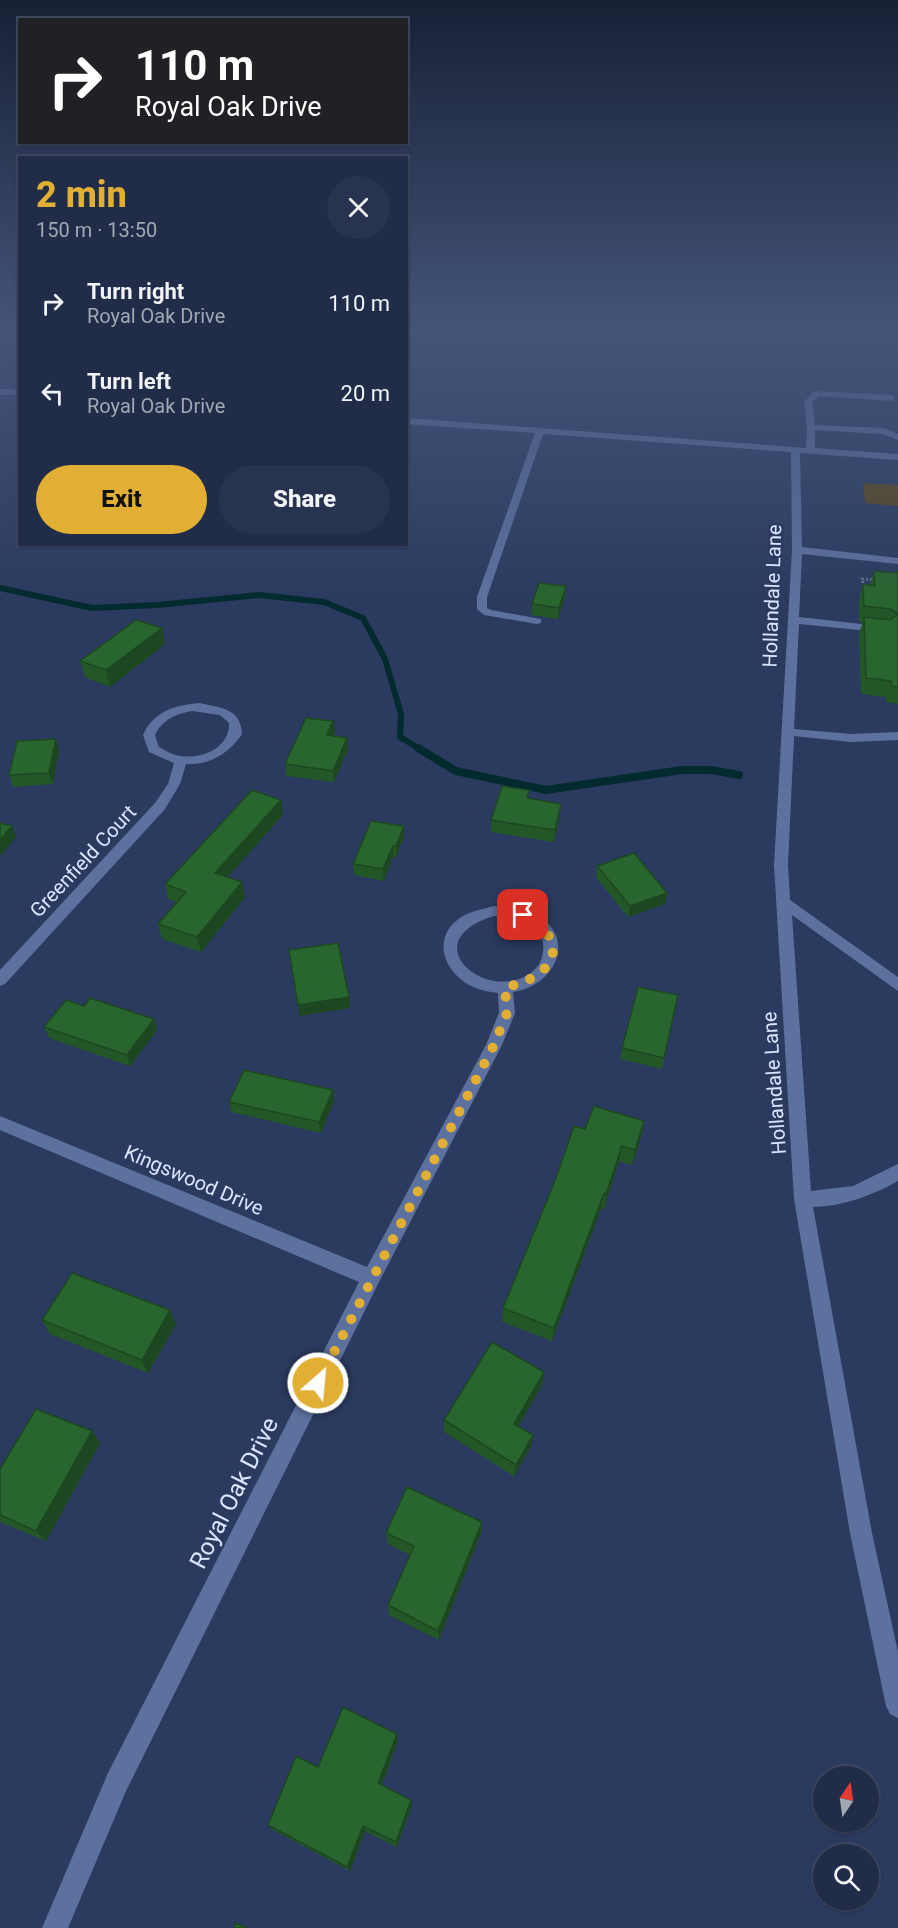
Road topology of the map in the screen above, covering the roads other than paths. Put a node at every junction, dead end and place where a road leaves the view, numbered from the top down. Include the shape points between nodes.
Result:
1 (810, 420) edge
2 (408, 421) edge
3 (811, 427) junction
4 (540, 430) junction
5 (898, 437) edge
6 (803, 450) junction
7 (898, 457) edge
8 (797, 550) junction
9 (898, 561) edge
10 (793, 620) junction
11 (537, 621) dead end
12 (885, 630) edge
13 (787, 732) junction
14 (898, 736) edge
15 (181, 760) junction
16 (783, 902) junction
17 (0, 980) edge
18 (898, 985) edge
19 (505, 987) junction
20 (0, 1123) edge
21 (898, 1172) edge
22 (803, 1199) junction
23 (371, 1278) junction
24 (898, 1706) edge
25 (55, 1928) edge

1 - 3 street, Hollandale Lane
2 - 4 street
3 - 5 street via 884,431
3 - 6 street, Hollandale Lane
4 - 6 street
4 - 11 street via 482,597 482,609 488,612
6 - 7 street
6 - 8 street, Hollandale Lane
8 - 9 street
8 - 10 street, Hollandale Lane
10 - 12 street
10 - 13 street, Hollandale Lane
13 - 14 street via 850,738
13 - 16 street, Hollandale Lane
15 - 15 street via 153,748 149,735 158,720 177,710 200,707 213,708 236,723 238,731 229,746 208,757
15 - 17 street, Greenfield Court via 174,784 160,806
16 - 18 street
16 - 22 street, Hollandale Lane
19 - 19 street via 475,982 454,966 448,945 458,925 468,918 494,911 516,913 535,921 551,940 550,962 543,971 533,980
19 - 23 street, Royal Oak Drive via 507,1013 494,1045
20 - 23 street, Kingswood Drive
21 - 22 street via 864,1191 834,1199
22 - 24 street, Hollandale Lane via 861,1533
23 - 25 street, Royal Oak Drive via 117,1782

